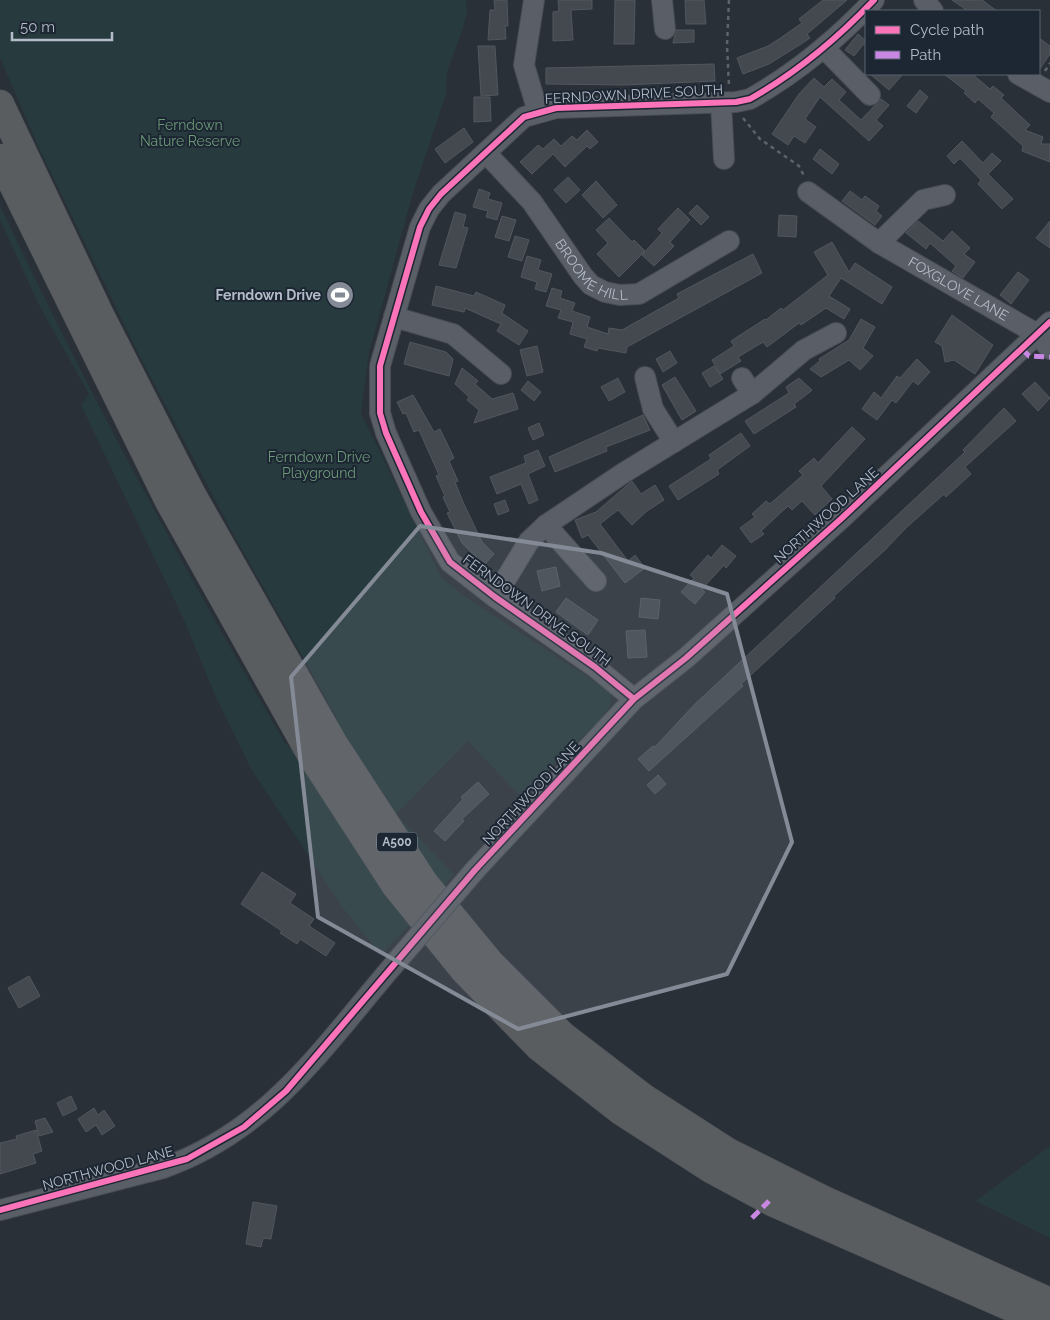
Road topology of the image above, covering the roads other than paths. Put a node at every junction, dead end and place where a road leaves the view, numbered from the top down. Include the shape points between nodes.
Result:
1 (534, 0) edge
2 (662, 0) edge
3 (874, 0) edge
4 (924, 0) edge
5 (932, 10) edge
6 (665, 29) dead end
7 (824, 48) junction
8 (1020, 75) edge
9 (1050, 92) edge
10 (870, 95) dead end
11 (728, 102) junction
12 (0, 104) edge
13 (538, 112) junction
14 (486, 153) junction
15 (0, 158) edge
16 (724, 159) dead end
17 (808, 192) road end
18 (945, 195) dead end
19 (729, 241) dead end
20 (878, 244) junction
21 (394, 317) junction
22 (836, 333) dead end
23 (1046, 335) edge
24 (495, 361) dead end
25 (645, 377) dead end
26 (674, 442) junction
27 (546, 525) junction
28 (596, 581) dead end
29 (495, 597) junction
30 (634, 700) junction
31 (0, 1210) edge
32 (1050, 1302) edge
33 (1040, 1320) edge

1 - 13 street via 524,64
2 - 6 street
3 - 7 street
4 - 5 street
7 - 10 street
7 - 11 street via 750,99
8 - 9 street
11 - 13 street, FERNDOWN DRIVE SOUTH via 556,108
11 - 16 street
12 - 32 highway, A500 via 99,313 197,504 339,751 424,883 490,963 562,1034 644,1098 728,1152 824,1200
13 - 14 street, FERNDOWN DRIVE SOUTH via 524,117
14 - 19 street, BROOME HILL via 532,202 583,276 591,285 605,292 639,294
14 - 21 street, FERNDOWN DRIVE SOUTH via 429,209 420,227
15 - 33 highway, A500 via 170,503 308,749 396,886 464,970 539,1047 621,1111 712,1169 774,1203
17 - 20 street, FOXGLOVE LANE
18 - 20 street via 923,200
20 - 23 street, FOXGLOVE LANE
21 - 24 street via 453,334
21 - 29 street, FERNDOWN DRIVE SOUTH via 380,366 380,413 386,433 421,512 450,562
22 - 26 street via 747,386
23 - 30 street, NORTHWOOD LANE via 686,658
25 - 26 street via 653,409
26 - 27 street
27 - 28 street
27 - 29 street via 529,541
29 - 30 street, FERNDOWN DRIVE SOUTH via 595,667
30 - 31 street, NORTHWOOD LANE, bridge via 475,870 286,1092 244,1126 187,1159 163,1168

